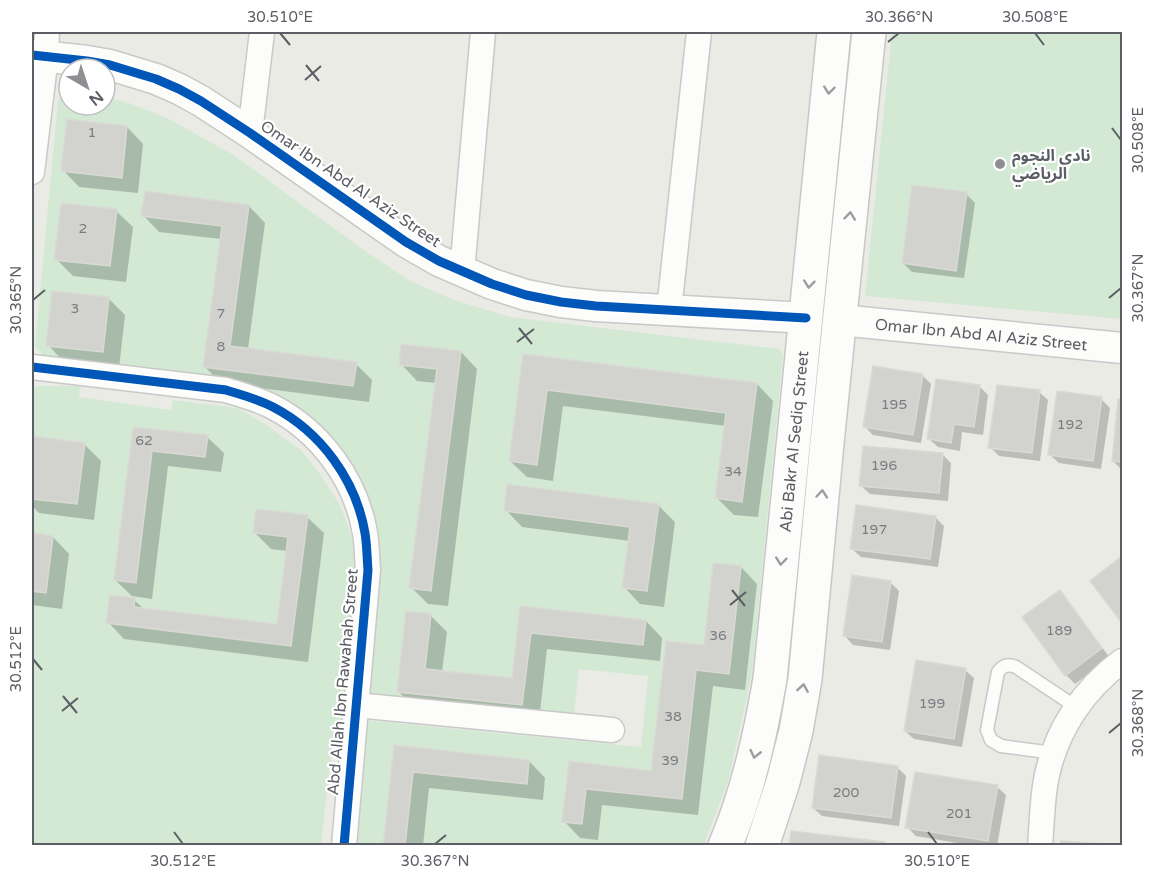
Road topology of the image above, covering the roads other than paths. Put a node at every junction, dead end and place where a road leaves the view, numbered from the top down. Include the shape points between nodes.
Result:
1 (262, 32) edge
2 (483, 32) edge
3 (699, 32) edge
4 (834, 32) edge
5 (869, 32) edge
6 (41, 48) edge
7 (250, 133) junction
8 (820, 171) junction
9 (32, 172) edge
10 (855, 173) junction
11 (462, 272) junction
12 (669, 310) junction
13 (806, 318) junction
14 (840, 320) junction
15 (1122, 348) edge
16 (32, 367) edge
17 (1122, 661) edge
18 (357, 705) junction
19 (1076, 707) junction
20 (763, 721) junction
21 (612, 729) dead end
22 (796, 731) junction
23 (1053, 753) junction
24 (344, 846) edge
25 (725, 846) edge
26 (762, 846) edge
27 (1040, 846) edge

1 - 7 street
2 - 11 street
3 - 12 street
4 -> 8 main road, Abi Bakr Al Sediq Street
5 - 10 main road, Abi Bakr Al Sediq Street
6 - 7 street, Omar Ibn Abd Al Aziz Street via 156,79 201,101
6 - 9 street
7 - 11 street, Omar Ibn Abd Al Aziz Street via 406,242
8 - 10 main road
8 -> 13 main road, Abi Bakr Al Sediq Street
14 -> 10 main road, Abi Bakr Al Sediq Street
11 - 12 street, Omar Ibn Abd Al Aziz Street via 526,295 561,302
12 - 13 street, Omar Ibn Abd Al Aziz Street
13 -> 20 main road, Abi Bakr Al Sediq Street
14 - 15 street, Omar Ibn Abd Al Aziz Street
22 -> 14 main road, Abi Bakr Al Sediq Street via 805,679
16 - 18 street, Abd Allah Ibn Rawahah Street via 226,390 273,407 311,433 338,465 355,498 365,533 368,570
17 - 19 street
18 - 21 street
18 - 24 street, Abd Allah Ibn Rawahah Street
19 - 23 street
19 - 23 lane via 1016,667 1005,666 998,672 987,730 991,740 1001,746
20 - 22 main road
20 -> 25 main road, Abi Bakr Al Sediq Street via 742,801
22 - 26 main road, Abi Bakr Al Sediq Street
23 - 27 street via 1046,778

